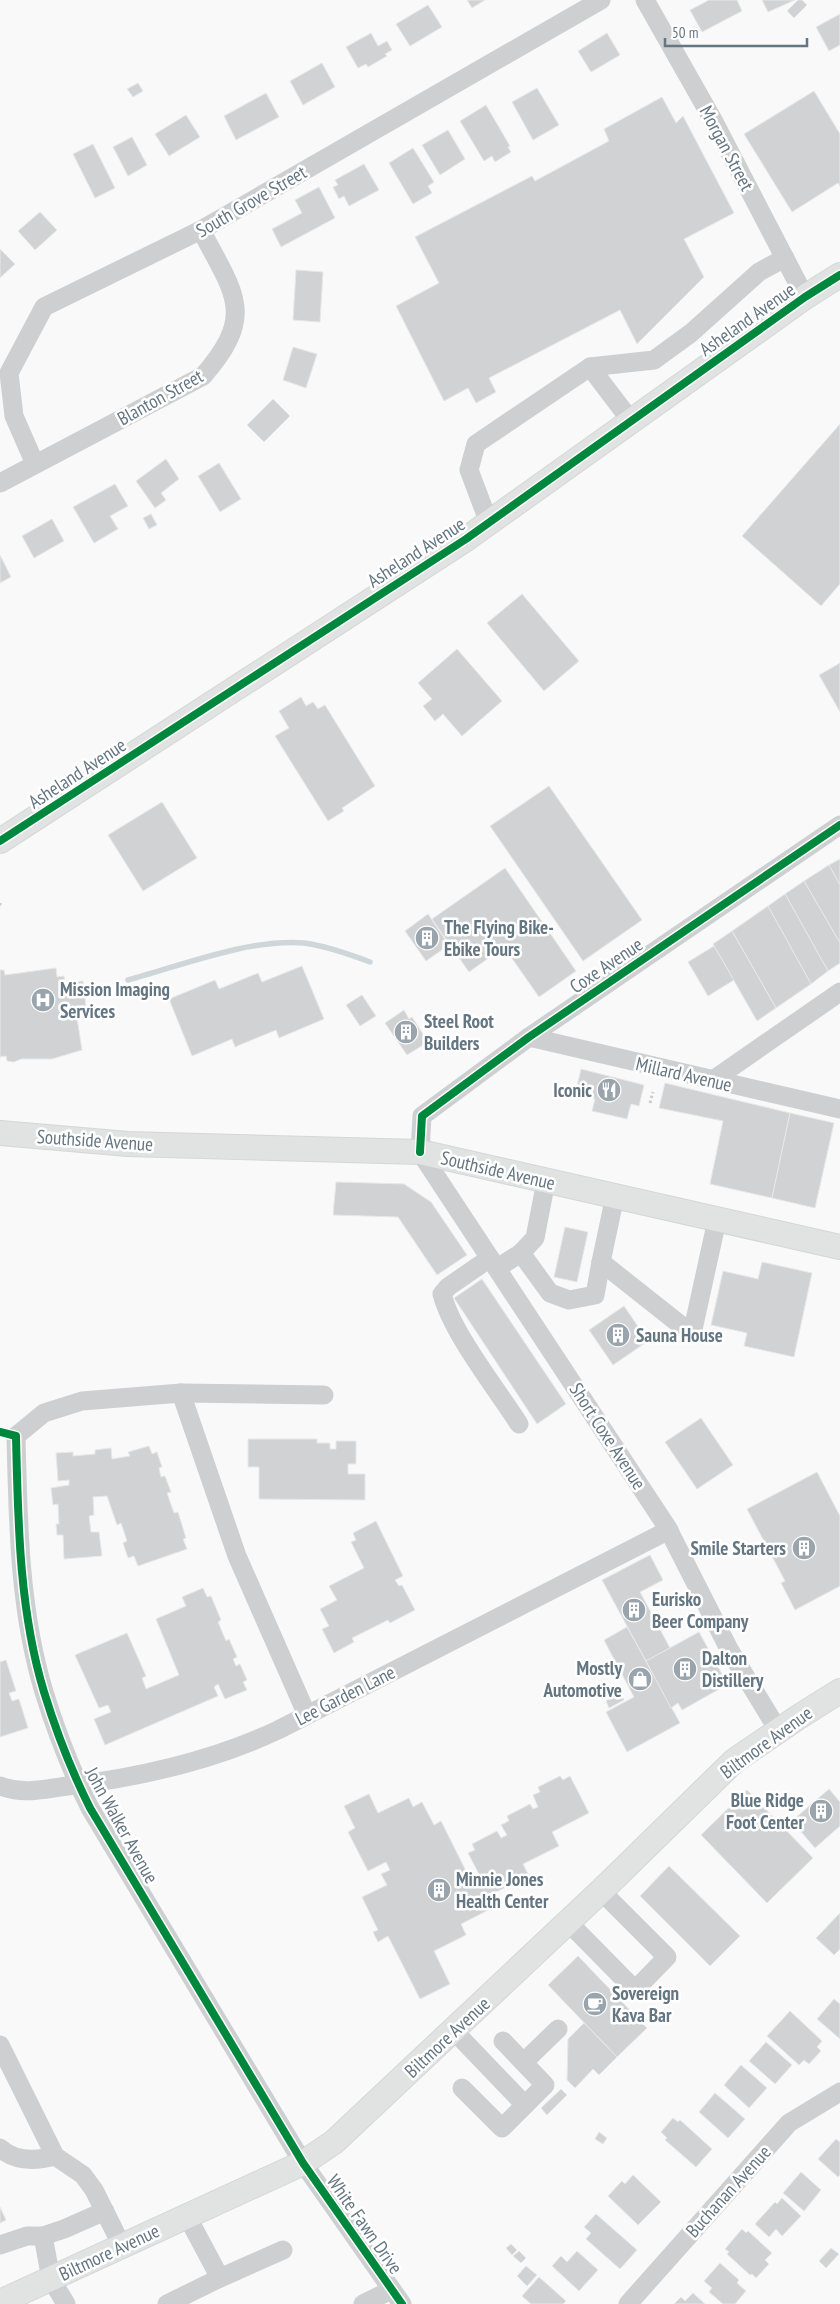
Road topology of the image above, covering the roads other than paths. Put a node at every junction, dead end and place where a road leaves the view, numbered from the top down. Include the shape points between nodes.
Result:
1 (602, 0) edge
2 (644, 0) edge
3 (201, 230) junction
4 (785, 258) junction
5 (840, 275) edge
6 (805, 297) junction
7 (590, 367) junction
8 (631, 421) junction
9 (35, 464) junction
10 (0, 483) edge
11 (489, 523) junction
12 (840, 825) edge
13 (0, 842) edge
14 (840, 992) edge
15 (529, 1037) junction
16 (713, 1080) junction
17 (840, 1109) edge
18 (0, 1133) edge
19 (420, 1152) junction
20 (546, 1181) junction
21 (615, 1196) junction
22 (717, 1220) junction
23 (840, 1247) edge
24 (522, 1253) junction
25 (601, 1262) junction
26 (493, 1263) junction
27 (181, 1393) junction
28 (324, 1395) dead end
29 (519, 1424) dead end
30 (8, 1434) edge
31 (669, 1530) junction
32 (840, 1691) edge
33 (307, 1715) junction
34 (778, 1730) junction
35 (79, 1785) junction
36 (0, 1786) edge
37 (601, 1891) junction
38 (567, 1921) junction
39 (558, 2029) dead end
40 (454, 2031) junction
41 (503, 2041) dead end
42 (0, 2045) edge
43 (524, 2062) junction
44 (462, 2088) dead end
45 (840, 2093) edge
46 (525, 2105) junction
47 (0, 2148) edge
48 (55, 2156) junction
49 (303, 2162) junction
50 (105, 2211) junction
51 (187, 2216) junction
52 (43, 2236) junction
53 (0, 2245) edge
54 (122, 2246) junction
55 (283, 2250) dead end
56 (220, 2278) junction
57 (51, 2279) junction
58 (396, 2297) edge
59 (0, 2302) edge
60 (66, 2304) edge
61 (168, 2304) edge
62 (363, 2304) edge
63 (628, 2304) edge

1 - 3 street, South Grove Street
2 - 4 street, Morgan Street via 713,120
3 - 9 street, South Grove Street via 44,307 9,372 14,416
3 - 9 street, Blanton Street via 232,290 236,311 235,327 221,355 203,376
4 - 6 street, Morgan Street
4 - 7 street via 759,272 654,360
5 - 6 main road, Asheland Avenue
6 - 8 main road, Asheland Avenue
7 - 8 street
7 - 11 street via 476,444 468,470
8 - 11 main road, Asheland Avenue
9 - 10 street, Blanton Street
11 - 13 main road, Asheland Avenue
12 - 15 street, Coxe Avenue
14 - 16 street
15 - 16 street, Millard Avenue
15 - 19 street, Coxe Avenue via 422,1116
16 - 17 street, Millard Avenue
18 - 19 main road, Southside Avenue via 128,1144
19 - 20 main road, Southside Avenue
19 - 26 street, Short Coxe Avenue
20 - 21 main road, Southside Avenue
20 - 24 street via 536,1238
21 - 22 main road, Southside Avenue
21 - 25 street
22 - 23 main road, Southside Avenue
22 - 25 street via 692,1334
24 - 25 street via 550,1293 569,1300 595,1295
24 - 26 street
26 - 29 street via 448,1287 442,1294 457,1327
26 - 31 street, Short Coxe Avenue
27 - 28 street
27 - 30 street via 82,1401 44,1413
27 - 33 street via 237,1556
30 - 35 street, John Walker Avenue via 27,1615 44,1692
31 - 33 street, Lee Garden Lane
31 - 34 street, Short Coxe Avenue via 730,1651
32 - 34 main road, Biltmore Avenue
33 - 35 street, Lee Garden Lane via 227,1752 163,1770
34 - 37 main road, Biltmore Avenue via 734,1761
35 - 36 street, Lee Garden Lane via 16,1792
35 - 49 street, John Walker Avenue
37 - 38 main road, Biltmore Avenue
37 - 38 street via 667,1957 635,1990
38 - 40 main road, Biltmore Avenue
39 - 43 street
40 - 46 street
40 - 49 main road, Biltmore Avenue via 334,2142
41 - 43 street
42 - 48 street
43 - 46 street via 545,2085
44 - 46 street via 502,2128
45 - 63 street, Buchanan Avenue via 789,2123
47 - 48 street via 19,2159 42,2160
48 - 50 street via 83,2175
49 - 51 main road, Biltmore Avenue
49 - 58 street, White Fawn Drive
50 - 52 street
50 - 54 street
51 - 54 main road, Biltmore Avenue
51 - 56 street
52 - 53 street via 27,2236
52 - 57 street
54 - 57 main road, Biltmore Avenue
55 - 56 street
56 - 61 street
57 - 59 main road, Biltmore Avenue
57 - 60 street
58 - 62 street

